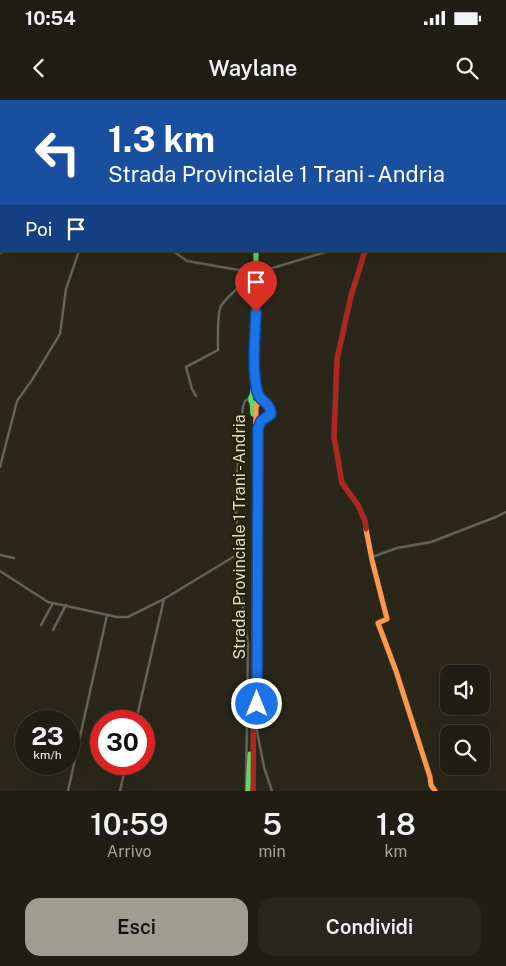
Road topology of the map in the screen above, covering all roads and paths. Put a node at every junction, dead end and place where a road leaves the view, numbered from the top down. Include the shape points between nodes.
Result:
1 (79, 252) edge
2 (174, 252) edge
3 (256, 252) edge
4 (326, 252) edge
5 (365, 252) edge
6 (256, 273) junction
7 (256, 287) junction
8 (196, 396) dead end
9 (254, 399) junction
10 (0, 467) edge
11 (506, 512) edge
12 (238, 552) junction
13 (0, 555) edge
14 (14, 558) dead end
15 (372, 558) junction
16 (0, 571) edge
17 (164, 599) junction
18 (53, 603) junction
19 (66, 605) junction
20 (106, 615) junction
21 (41, 625) dead end
22 (53, 630) dead end
23 (139, 710) edge
24 (124, 775) edge
25 (68, 791) edge
26 (120, 791) edge
27 (250, 791) edge
28 (272, 791) edge
29 (435, 791) edge

1 - 10 street via 66,289 60,334 17,401
2 - 6 street via 187,261
3 - 6 main road, Strada Provinciale 1 Trani - Andria
4 - 6 street
5 - 15 main road via 337,359 334,437 340,477 361,511
6 - 7 main road, Strada Provinciale 1 Trani - Andria
7 - 8 street via 240,286 221,305 218,350 186,367
7 - 9 main road, Strada Provinciale 1 Trani - Andria
9 - 12 street via 244,403 242,410 235,514
9 - 27 main road, Strada Provinciale 1 Trani - Andria
9 - 27 main road, Strada Provinciale 1 Trani - Andria via 253,778
9 - 28 street via 269,405 271,414 261,421 258,429 257,725
11 - 15 street via 431,542 398,548
12 - 17 street
12 - 27 street via 248,645
13 - 14 street
15 - 29 main road via 387,619 378,623
16 - 18 street
17 - 20 street via 128,617
17 - 23 street
18 - 19 street
18 - 21 street
19 - 20 street
19 - 22 street
20 - 25 street
24 - 26 street

